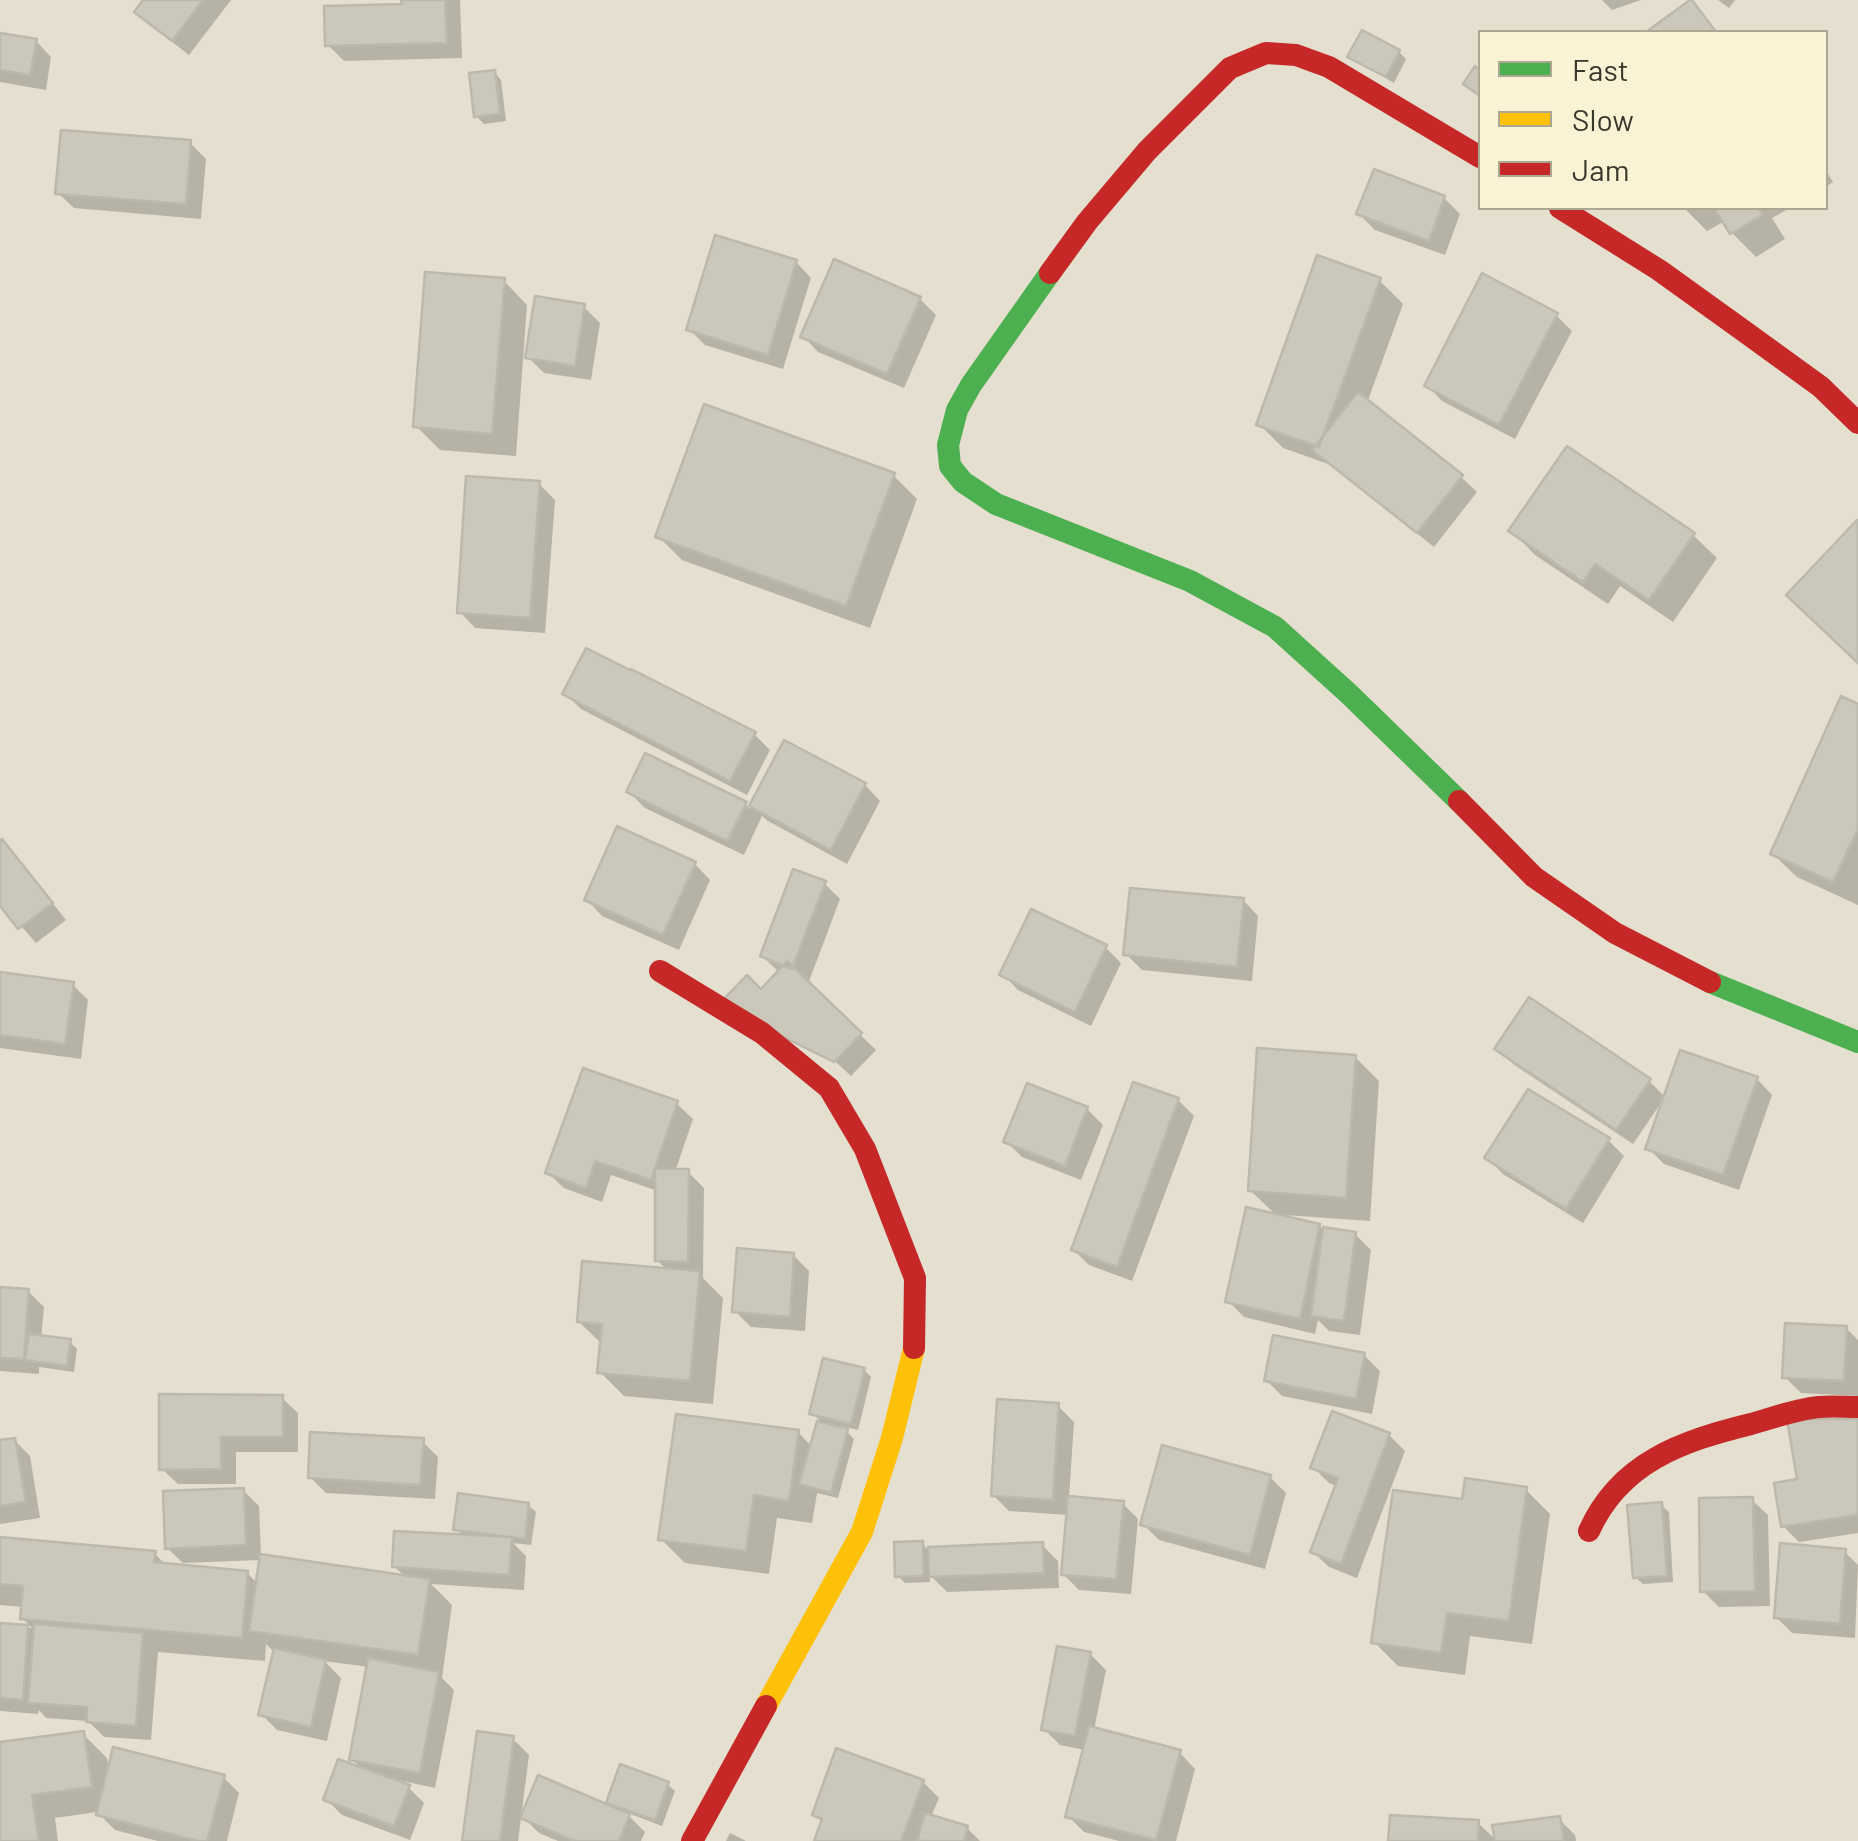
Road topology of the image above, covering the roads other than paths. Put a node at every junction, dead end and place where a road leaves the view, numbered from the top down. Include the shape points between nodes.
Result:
1 (1478, 157) edge
2 (1563, 210) edge
3 (1858, 423) edge
4 (660, 971) dead end
5 (1858, 1042) edge
6 (1858, 1407) edge
7 (1589, 1532) dead end
8 (692, 1841) edge

1 - 5 street via 1313,61 1266,53 1230,68 1087,222 970,385 948,445 950,466 996,504 1190,581 1275,627 1534,877 1616,933 1709,982
2 - 3 street via 1792,366
4 - 8 street via 762,1032 829,1088 865,1149 915,1278 914,1347 862,1532
6 - 7 street via 1818,1407 1709,1434 1657,1456 1600,1507

